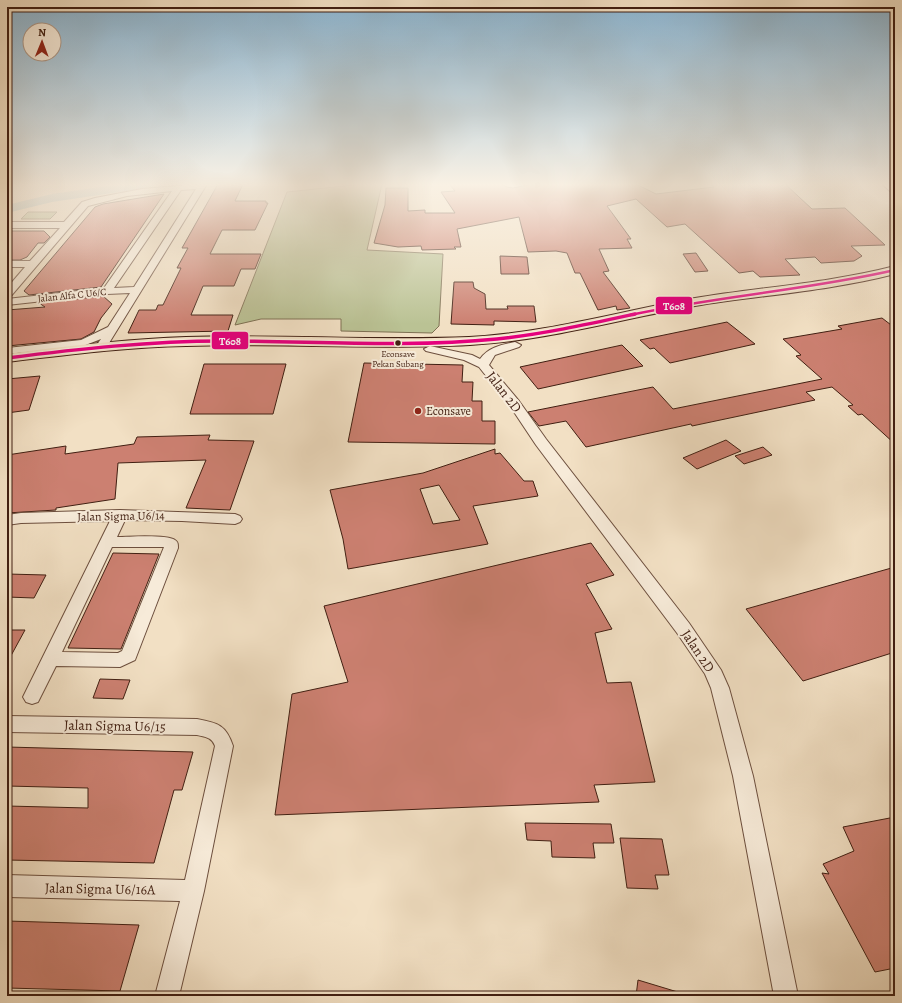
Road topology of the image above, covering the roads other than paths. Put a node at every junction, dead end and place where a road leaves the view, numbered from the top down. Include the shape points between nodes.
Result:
1 (61, 231) edge
2 (148, 231) edge
3 (174, 231) edge
4 (7, 264) edge
5 (33, 264) junction
6 (895, 270) edge
7 (895, 279) edge
8 (137, 290) junction
9 (107, 291) junction
10 (7, 294) edge
11 (7, 302) edge
12 (113, 329) junction
13 (515, 345) junction
14 (102, 346) junction
15 (430, 349) junction
16 (7, 351) edge
17 (7, 358) edge
18 (483, 365) junction
19 (7, 366) edge
20 (120, 515) junction
21 (235, 519) dead end
22 (7, 520) edge
23 (107, 542) junction
24 (50, 659) junction
25 (32, 697) dead end
26 (7, 724) edge
27 (7, 886) edge
28 (192, 890) junction
29 (167, 996) edge
30 (786, 996) edge

1 - 5 street
2 - 9 street
3 - 8 street
4 - 5 street
5 - 10 street
6 - 14 main road via 845,282 696,302 509,338 432,342 211,340
7 - 13 main road via 849,288 707,307
8 - 9 street, Jalan Alfa C U6/C
8 - 12 street
9 - 11 street, Jalan Alfa C U6/C
12 - 14 street
12 - 16 street via 83,343
13 - 15 main road
13 - 18 street, Jalan 2D via 494,351 486,356
14 - 17 main road
15 - 18 street, Jalan 2D via 455,353
15 - 19 main road via 193,349 98,355
18 - 30 street, Jalan 2D via 683,628 712,670 720,688 743,776
20 - 21 street, Jalan Sigma U6/14
20 - 22 street, Jalan Sigma U6/14
20 - 23 street
23 - 24 street
23 - 24 street via 171,544 129,655 120,660
24 - 25 street
26 - 28 street, Jalan Sigma U6/15 via 197,727 212,730 221,736 224,746
27 - 28 street, Jalan Sigma U6/16A
28 - 29 street

